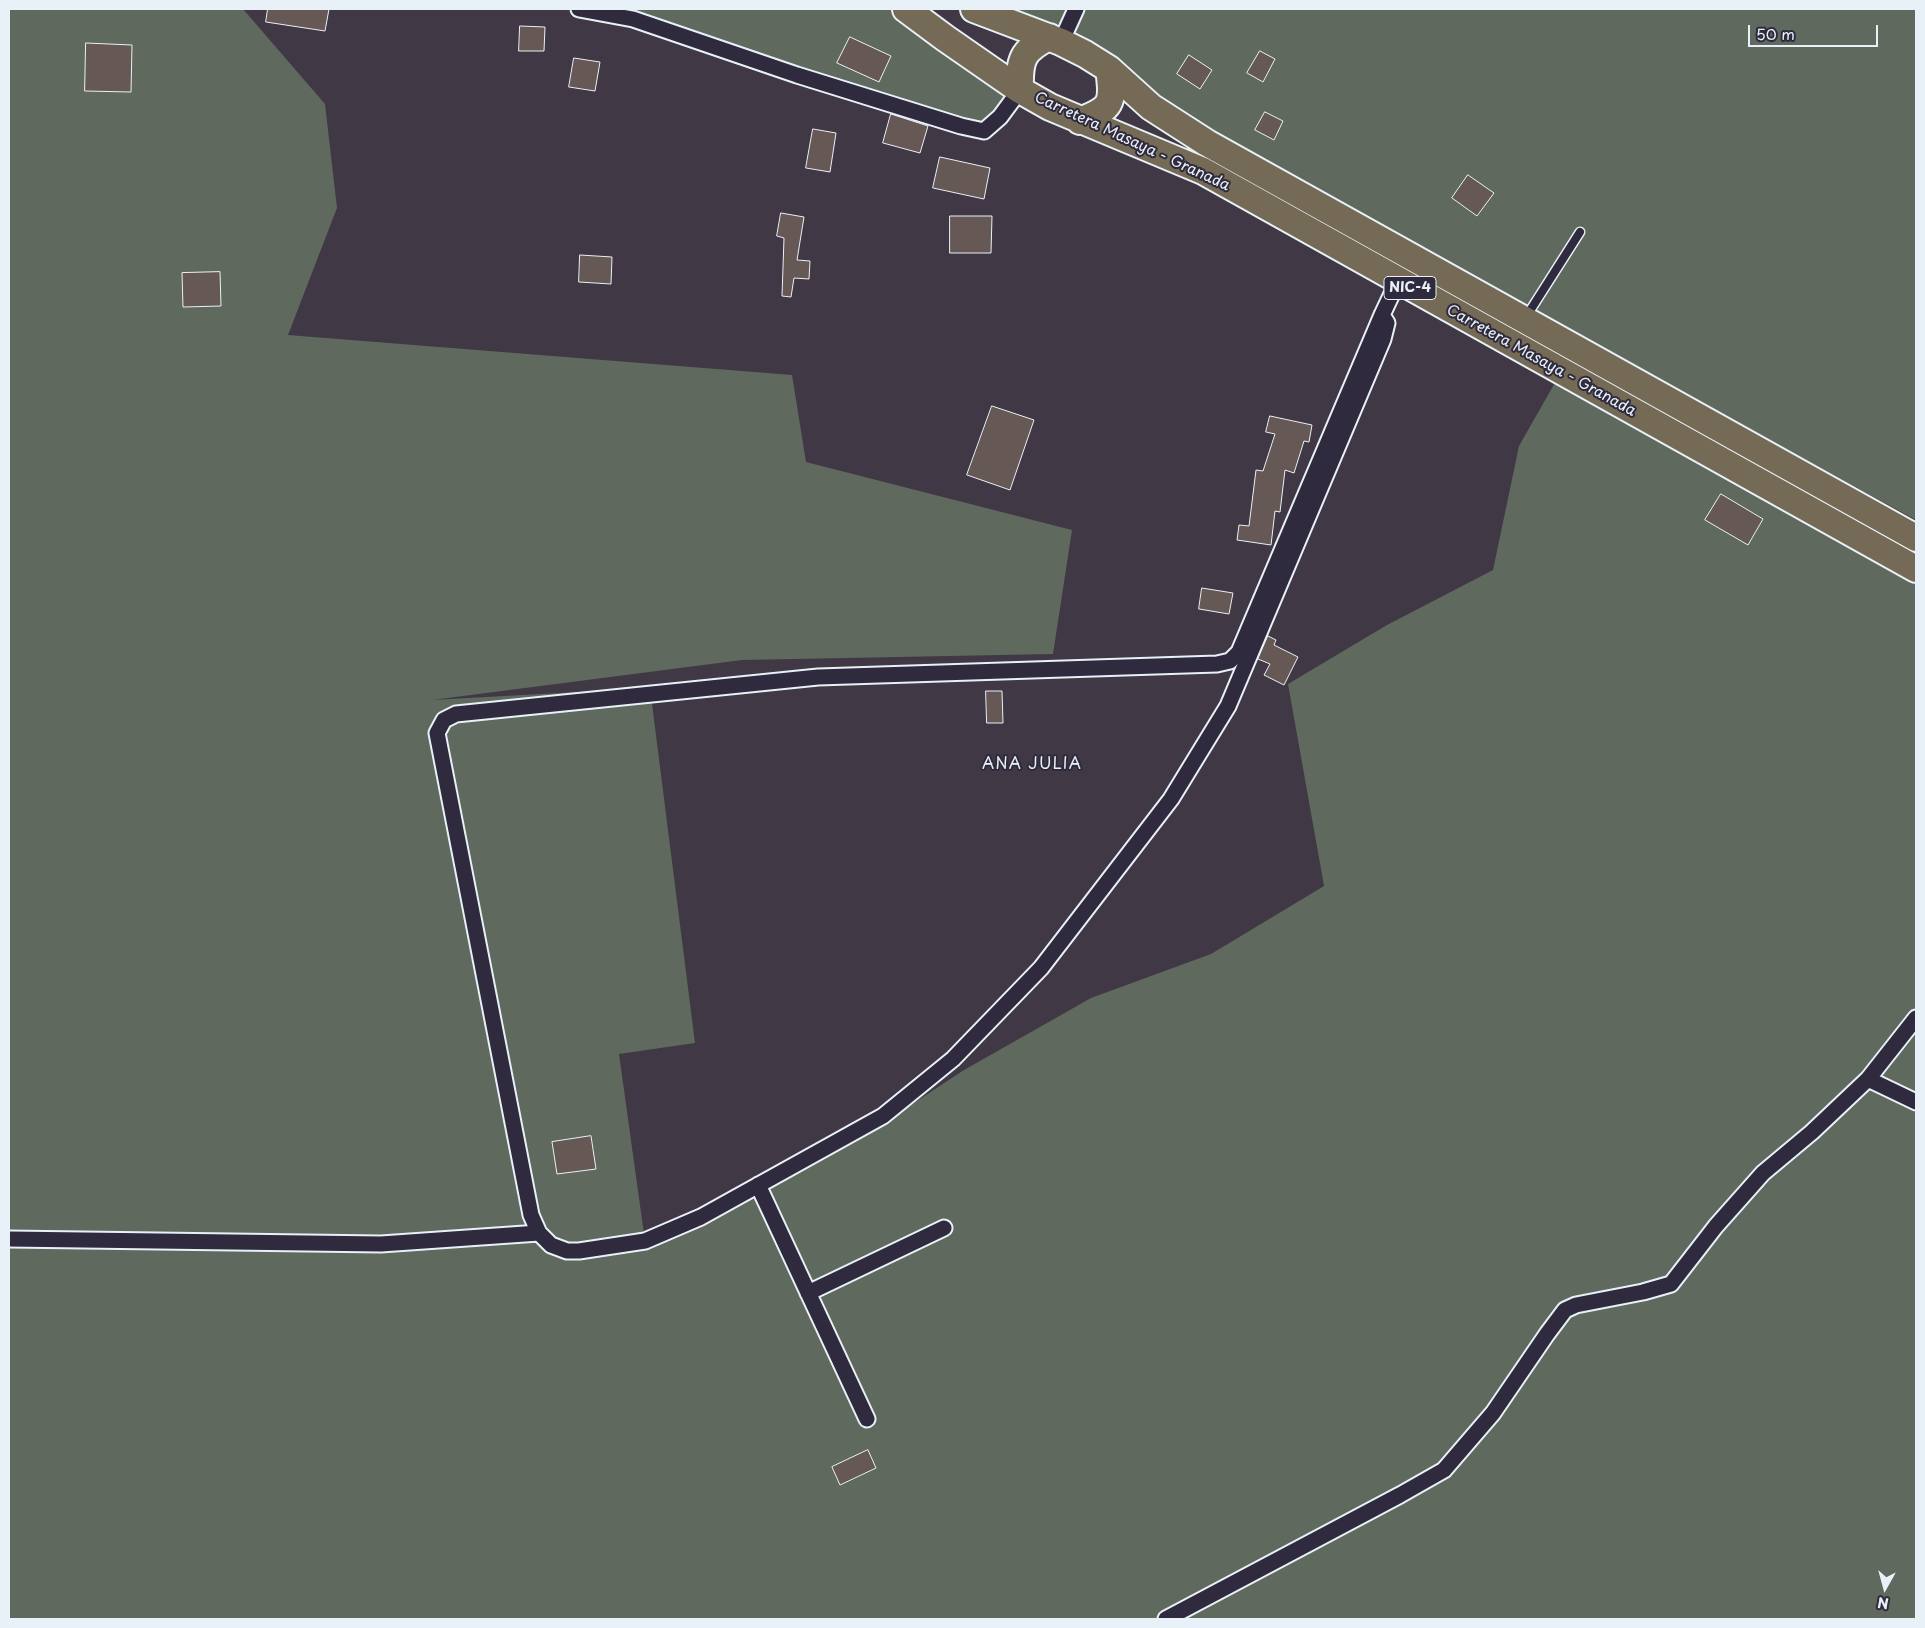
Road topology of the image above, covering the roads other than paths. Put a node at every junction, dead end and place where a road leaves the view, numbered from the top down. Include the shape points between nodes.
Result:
1 (579, 9) edge
2 (906, 9) edge
3 (974, 9) edge
4 (1076, 9) edge
5 (1055, 39) junction
6 (1109, 70) junction
7 (1020, 90) junction
8 (1080, 121) junction
9 (1580, 232) dead end
10 (1398, 281) junction
11 (1382, 315) junction
12 (1524, 321) junction
13 (1916, 538) edge
14 (1916, 569) edge
15 (1916, 1018) edge
16 (1868, 1079) junction
17 (1916, 1102) edge
18 (758, 1185) junction
19 (944, 1228) dead end
20 (539, 1233) junction
21 (9, 1239) edge
22 (808, 1293) junction
23 (866, 1419) dead end
24 (1166, 1619) edge

1 - 7 street via 633,20 797,75 984,131 1000,117
2 - 7 highway, Carretera Masaya - Granada / NIC-4
3 - 5 highway, Carretera Masaya - Granada / NIC-4
4 - 5 street
5 - 6 highway, Carretera Masaya - Granada / NIC-4
5 - 7 highway via 1035,44 1024,54
6 - 8 highway via 1112,91 1108,106 1099,114
6 - 12 highway, Carretera Masaya - Granada / NIC-4 via 1151,107 1207,143
7 - 8 highway, Carretera Masaya - Granada / NIC-4
8 - 10 highway, Carretera Masaya - Granada / NIC-4 via 1203,171
9 - 12 lane
10 - 11 street
10 - 14 highway, Carretera Masaya - Granada / NIC-4
11 - 18 street via 1387,323 1383,339 1228,706 1171,800 1041,968 953,1059 883,1116
11 - 20 street via 1240,652 1230,661 818,677 456,714 444,720 437,733 438,740 531,1215
12 - 13 highway, Carretera Masaya - Granada / NIC-4
15 - 16 street
16 - 17 street
16 - 24 street via 1763,1174 1670,1284 1566,1310 1493,1413 1444,1470
18 - 20 street via 701,1217 645,1241 567,1251 551,1245
18 - 22 street
19 - 22 street
20 - 21 street via 381,1244
22 - 23 street

